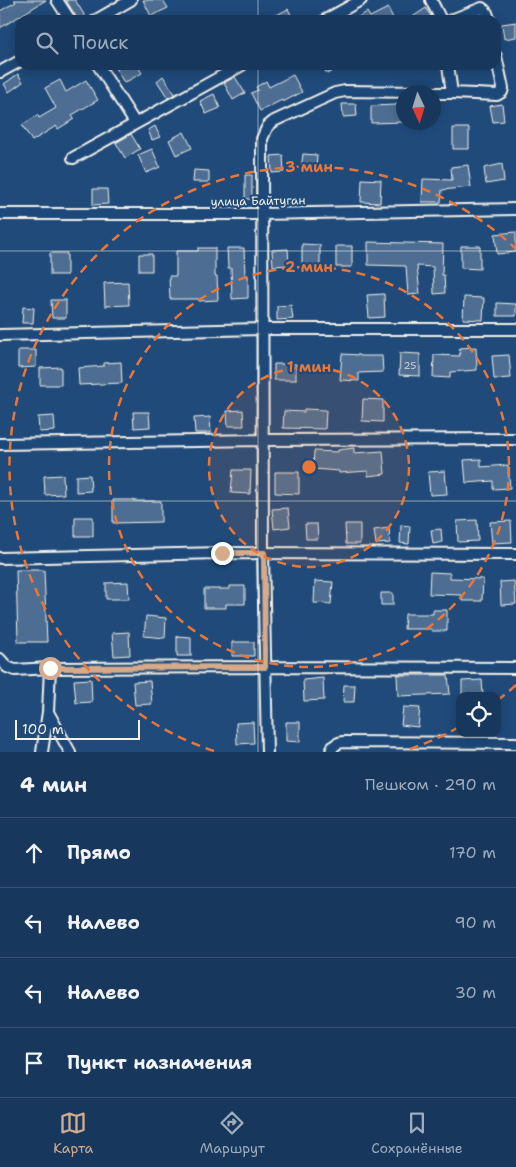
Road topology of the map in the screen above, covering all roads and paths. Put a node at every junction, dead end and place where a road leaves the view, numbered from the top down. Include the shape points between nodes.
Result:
1 (57, 0) edge
2 (131, 0) edge
3 (362, 0) edge
4 (431, 0) edge
5 (67, 15) edge
6 (105, 15) edge
7 (334, 15) edge
8 (438, 15) edge
9 (464, 15) edge
10 (488, 15) edge
11 (15, 64) edge
12 (101, 70) edge
13 (233, 70) edge
14 (449, 70) edge
15 (499, 70) edge
16 (0, 72) edge
17 (396, 92) edge
18 (441, 93) edge
19 (452, 93) junction
20 (135, 123) junction
21 (73, 158) dead end
22 (516, 209) edge
23 (0, 214) edge
24 (261, 214) junction
25 (263, 329) junction
26 (516, 329) edge
27 (0, 334) edge
28 (516, 439) edge
29 (263, 440) junction
30 (0, 444) edge
31 (264, 553) junction
32 (516, 554) edge
33 (0, 558) edge
34 (0, 660) edge
35 (265, 667) junction
36 (50, 668) junction
37 (516, 668) edge
38 (48, 712) junction
39 (516, 743) edge
40 (42, 752) edge
41 (70, 752) edge
42 (267, 752) edge
43 (331, 752) edge

1 - 5 street
2 - 6 street
3 - 7 street
4 - 8 street
9 - 10 street via 482,8
11 - 16 street
12 - 20 street
13 - 20 street
14 - 19 street
15 - 19 street via 503,88 497,95
17 - 24 street via 335,93 268,126 262,139
18 - 19 street
20 - 21 street
22 - 24 street, улица Байтуган
23 - 24 street, улица Байтуган
24 - 25 street
25 - 26 street
25 - 27 street
25 - 29 street
28 - 29 street
29 - 30 street
29 - 31 street
31 - 32 street
31 - 33 street
31 - 35 street
34 - 36 street via 15,670
35 - 36 street
35 - 37 street
35 - 42 street
36 - 38 street
38 - 40 street
38 - 41 street
39 - 43 street via 343,742

